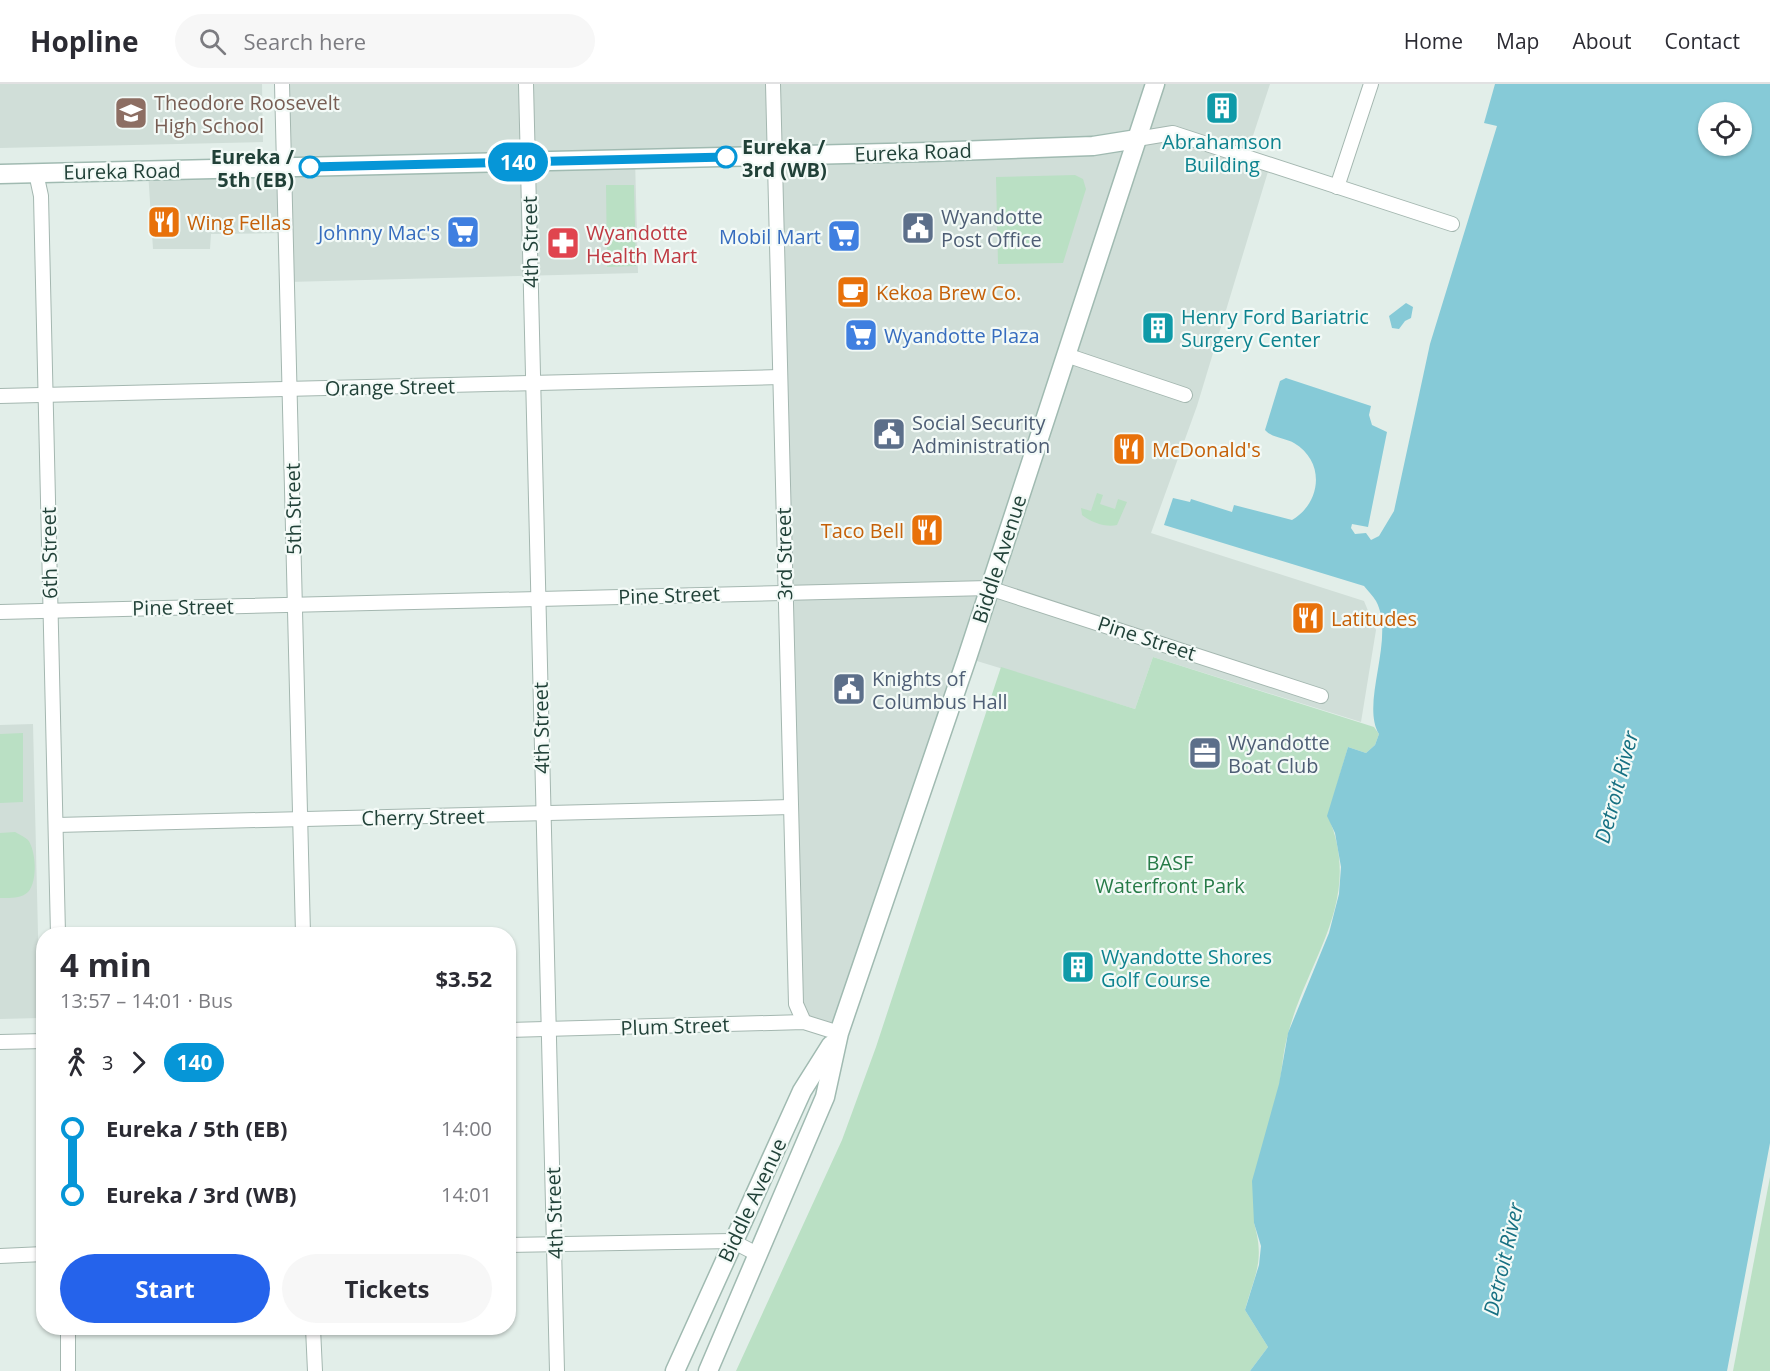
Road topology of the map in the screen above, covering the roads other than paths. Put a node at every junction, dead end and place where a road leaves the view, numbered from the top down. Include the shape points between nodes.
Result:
1 (282, 84) edge
2 (526, 84) edge
3 (773, 84) edge
4 (1155, 84) edge
5 (1371, 84) edge
6 (1137, 139) junction
7 (774, 156) junction
8 (528, 162) junction
9 (285, 168) junction
10 (36, 173) junction
11 (0, 174) edge
12 (1337, 187) junction
13 (1452, 224) dead end
14 (1066, 355) junction
15 (780, 377) junction
16 (533, 383) junction
17 (290, 389) junction
18 (46, 395) junction
19 (1185, 395) dead end
20 (0, 396) edge
21 (989, 588) junction
22 (785, 592) junction
23 (538, 599) junction
24 (295, 604) junction
25 (51, 610) junction
26 (0, 612) edge
27 (1321, 696) dead end
28 (791, 807) junction
29 (543, 814) junction
30 (300, 820) junction
31 (56, 825) junction
32 (58, 927) edge
33 (303, 927) edge
34 (804, 1022) junction
35 (549, 1029) junction
36 (516, 1030) edge
37 (839, 1033) junction
38 (36, 1041) edge
39 (0, 1042) edge
40 (732, 1241) junction
41 (555, 1244) junction
42 (516, 1245) edge
43 (36, 1254) edge
44 (759, 1255) junction
45 (0, 1256) edge
46 (68, 1335) edge
47 (313, 1335) edge
48 (68, 1371) edge
49 (315, 1371) edge
50 (557, 1371) edge
51 (675, 1371) edge
52 (708, 1371) edge

1 - 9 street, 5th Street
2 - 8 street, 4th Street
3 - 7 street, 3rd Street
4 - 6 main road, Biddle Avenue
5 - 12 street
6 - 7 main road, Eureka Road via 1093,146
6 - 12 street, Eureka Road via 1173,133
6 - 14 main road, Biddle Avenue
7 - 8 main road, Eureka Road
7 - 15 street, 3rd Street
8 - 9 main road, Eureka Road
8 - 16 street, 4th Street
9 - 10 main road, Eureka Road
9 - 17 street, 5th Street
10 - 11 main road, Eureka Road
10 - 18 street, 6th Street via 41,196
12 - 13 street, Eureka Road
14 - 19 street
14 - 21 main road, Biddle Avenue
15 - 16 street, Orange Street
15 - 22 street, 3rd Street
16 - 17 street, Orange Street
16 - 23 street, 4th Street
17 - 18 street, Orange Street
17 - 24 street, 5th Street
18 - 20 street, Orange Street
18 - 25 street, 6th Street
21 - 22 street, Pine Street
21 - 27 street, Pine Street
21 - 37 main road, Biddle Avenue
22 - 23 street, Pine Street
22 - 28 street, 3rd Street
23 - 24 street, Pine Street
23 - 29 street, 4th Street
24 - 25 street, Pine Street
24 - 30 street, 5th Street
25 - 26 street, Pine Street
25 - 31 street, 6th Street
28 - 29 street, Cherry Street
28 - 34 street, 3rd Street via 795,1004
29 - 30 street, Cherry Street
29 - 35 street, 4th Street
30 - 31 street, Cherry Street
30 - 33 street, 5th Street
31 - 32 street, 6th Street
34 - 35 street, Plum Street
34 - 37 street, Plum Street
35 - 36 street, Plum Street
35 - 41 street, 4th Street
37 - 40 main road, Biddle Avenue via 802,1091
37 - 44 main road, Biddle Avenue via 825,1097
38 - 39 street
40 - 41 street
40 - 44 street
40 - 51 main road, Biddle Avenue
41 - 42 street
41 - 50 street, 4th Street
43 - 45 street
44 - 52 main road, Biddle Avenue
46 - 48 street
47 - 49 street

